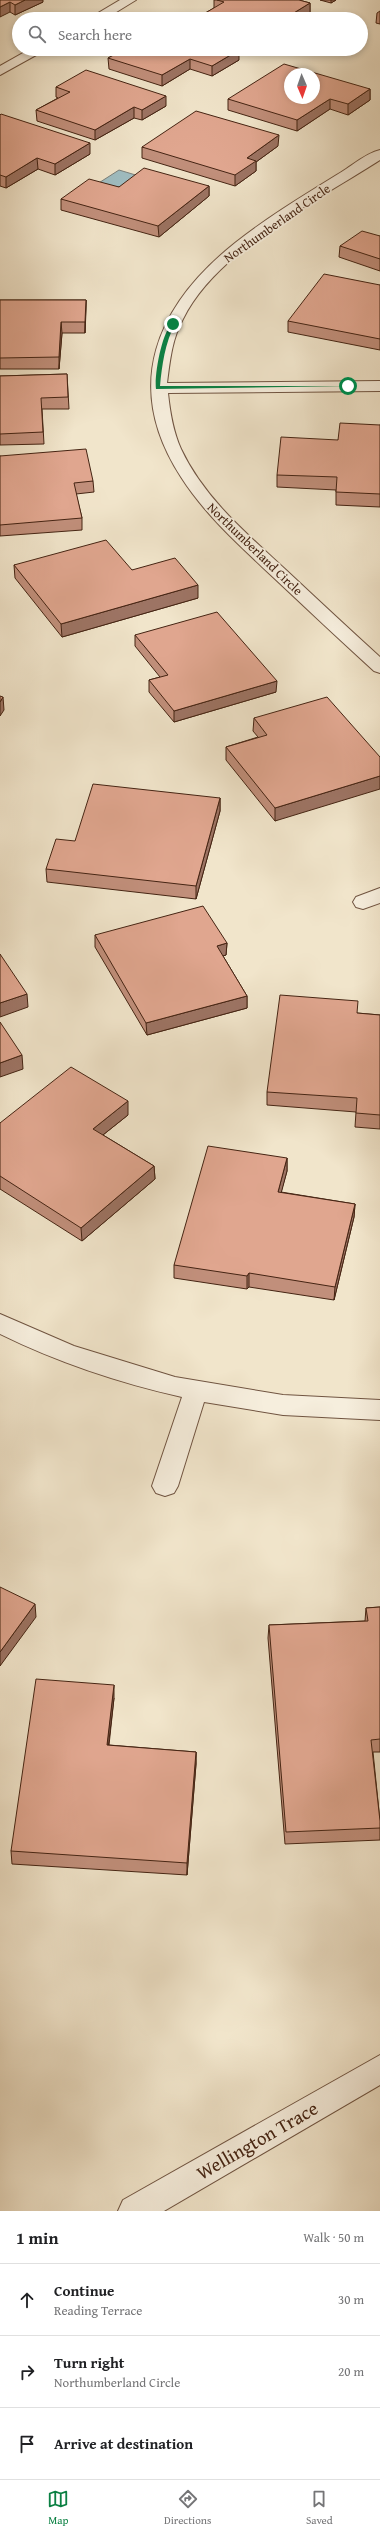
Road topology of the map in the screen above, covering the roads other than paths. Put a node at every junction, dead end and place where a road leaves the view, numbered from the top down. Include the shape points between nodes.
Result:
1 (130, 0) edge
2 (108, 12) edge
3 (27, 56) edge
4 (0, 71) edge
5 (380, 154) edge
6 (380, 386) edge
7 (158, 388) junction
8 (380, 667) edge
9 (0, 1323) edge
10 (196, 1390) junction
11 (380, 1410) edge
12 (164, 1486) dead end
13 (380, 2069) edge
14 (134, 2211) edge

1 - 2 street
3 - 4 street
5 - 7 street, Northumberland Circle via 238,247 208,274 184,303 167,335 159,369
6 - 7 street
7 - 8 street, Northumberland Circle via 163,422 177,458 200,495 232,529
9 - 10 street via 22,1335 109,1368
10 - 11 street via 282,1404
10 - 12 street
13 - 14 street, Wellington Trace

